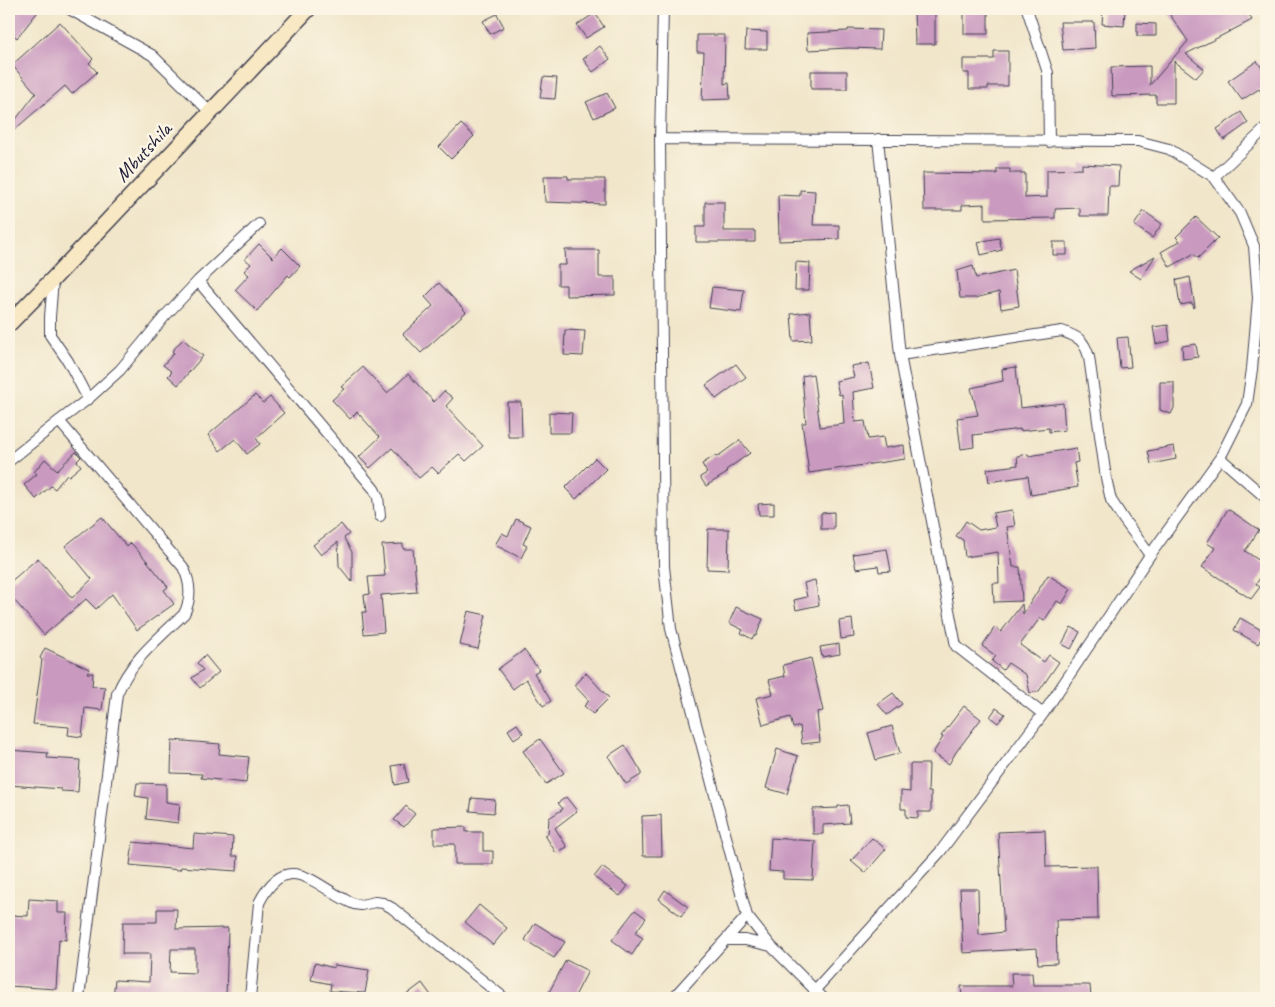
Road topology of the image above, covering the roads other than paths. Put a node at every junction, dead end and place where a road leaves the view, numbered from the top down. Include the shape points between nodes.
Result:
1 (69, 9) edge
2 (308, 9) edge
3 (663, 9) edge
4 (1027, 9) edge
5 (210, 112) junction
6 (1266, 128) edge
7 (660, 139) junction
8 (878, 139) junction
9 (1049, 142) junction
10 (1214, 177) junction
11 (259, 224) dead end
12 (53, 279) junction
13 (198, 281) junction
14 (9, 324) edge
15 (900, 355) junction
16 (88, 399) junction
17 (60, 420) junction
18 (1220, 458) junction
19 (9, 461) edge
20 (1266, 498) edge
21 (380, 516) dead end
22 (1150, 554) junction
23 (1042, 714) junction
24 (747, 916) junction
25 (726, 940) junction
26 (771, 946) junction
27 (814, 991) junction
28 (79, 998) edge
29 (250, 998) edge
30 (504, 998) edge
31 (673, 998) edge
32 (823, 998) edge

1 - 5 street via 152,55
2 - 5 street, Mbutshila
3 - 7 street
4 - 9 street via 1048,73
5 - 12 street, Mbutshila
6 - 10 street
7 - 8 street
7 - 24 street via 665,576 673,638
8 - 9 street
8 - 15 street
9 - 10 street via 1138,141 1169,149
10 - 18 street via 1240,213 1254,246 1258,298 1247,404
11 - 13 street
12 - 14 street, Mbutshila
12 - 16 street via 50,335
13 - 16 street via 120,370
13 - 21 street via 374,489
15 - 22 street via 1062,331 1077,336 1089,357 1111,500
15 - 23 street via 956,646
16 - 17 street
17 - 19 street
17 - 28 street via 183,567 190,589 189,604 184,614 133,663 117,694
18 - 20 street
18 - 22 street
22 - 23 street
23 - 27 street via 940,852
24 - 25 street
24 - 26 street
25 - 26 street via 746,940
25 - 31 street
26 - 27 street
27 - 32 street
29 - 30 street via 259,903 276,880 292,873 306,876 354,904 375,902 392,908

